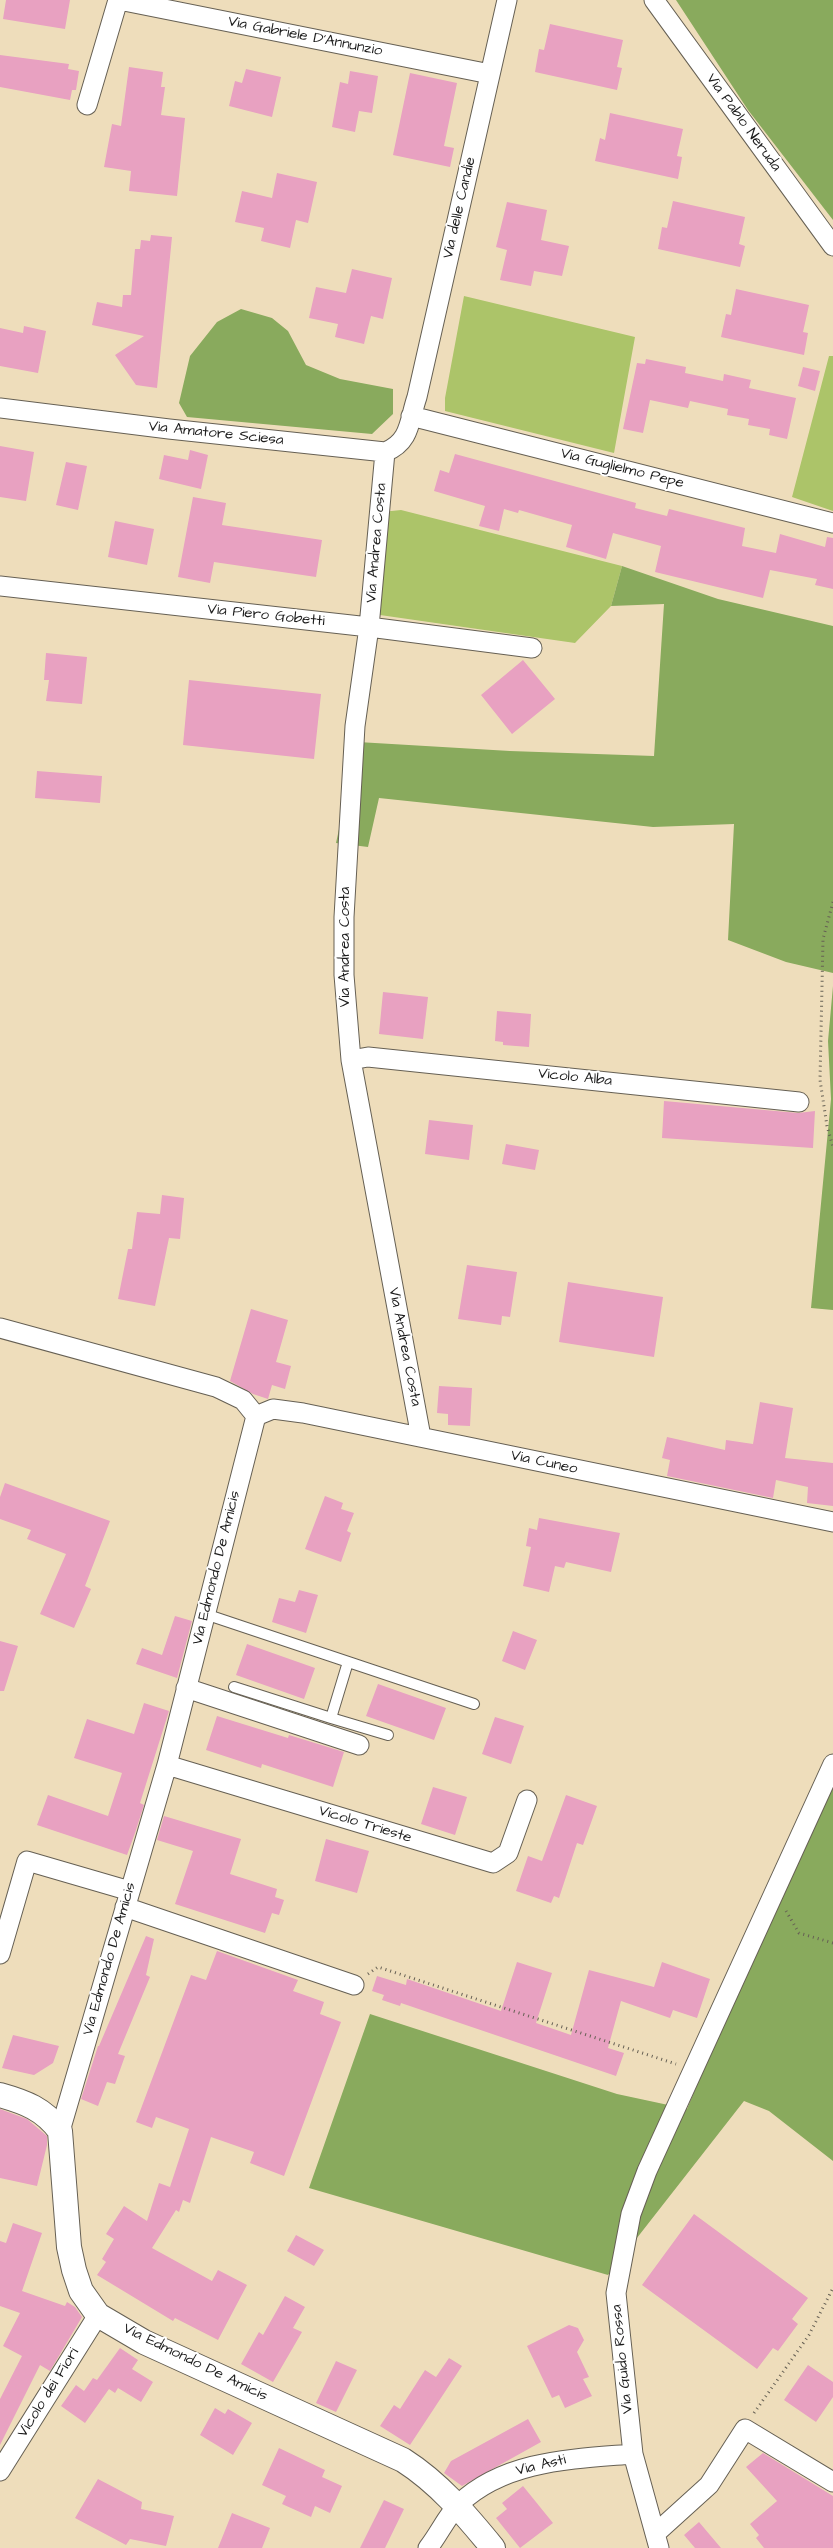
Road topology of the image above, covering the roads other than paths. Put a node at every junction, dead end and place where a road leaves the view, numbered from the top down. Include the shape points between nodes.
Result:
1 (118, 0) edge
2 (507, 0) edge
3 (654, 0) edge
4 (490, 74) junction
5 (87, 105) dead end
6 (833, 246) edge
7 (0, 408) edge
8 (411, 416) junction
9 (386, 452) junction
10 (833, 523) edge
11 (0, 586) edge
12 (369, 627) junction
13 (532, 648) dead end
14 (351, 1060) junction
15 (799, 1102) dead end
16 (0, 1328) edge
17 (256, 1416) junction
18 (421, 1437) junction
19 (833, 1522) edge
20 (205, 1614) junction
21 (348, 1662) junction
22 (234, 1687) dead end
23 (186, 1688) junction
24 (474, 1704) dead end
25 (331, 1718) junction
26 (388, 1735) dead end
27 (359, 1744) dead end
28 (833, 1764) edge
29 (167, 1765) junction
30 (528, 1800) dead end
31 (127, 1899) junction
32 (0, 1954) edge
33 (354, 1985) road end
34 (0, 2095) edge
35 (60, 2131) junction
36 (98, 2315) junction
37 (633, 2454) junction
38 (0, 2471) edge
39 (833, 2482) edge
40 (458, 2505) junction
41 (658, 2541) edge
42 (428, 2548) edge
43 (493, 2548) edge

1 - 4 street, Via Gabriele D'Annunzio
1 - 5 street
2 - 4 street, Via delle Candie
3 - 6 street, Via Pablo Neruda
4 - 8 street, Via delle Candie
7 - 9 street, Via Amatore Sciesa
8 - 9 street via 405,439
8 - 10 street, Via Guglielmo Pepe
9 - 12 street, Via Andrea Costa
11 - 12 street, Via Piero Gobetti
12 - 13 street, Via Piero Gobetti
12 - 14 street, Via Andrea Costa via 355,726 344,917 344,975
14 - 15 street, Vicolo Alba via 378,1058
14 - 18 street, Via Andrea Costa
16 - 17 street via 216,1388 243,1400
17 - 18 street, Via Cuneo via 273,1409
17 - 20 street, Via Edmondo De Amicis
18 - 19 street, Via Cuneo
20 - 21 lane
20 - 23 street, Via Edmondo De Amicis
21 - 24 lane
21 - 25 lane
22 - 25 lane
23 - 27 street
23 - 29 street, Via Edmondo De Amicis
25 - 26 lane
28 - 37 street, Via Guido Rossa via 647,2171 631,2214 616,2293
29 - 30 street, Vicolo Trieste via 492,1863 508,1853
29 - 31 street, Via Edmondo De Amicis
31 - 32 street via 27,1861
31 - 33 street
31 - 35 street, Via Edmondo De Amicis
34 - 35 street via 39,2109
35 - 36 street, Via Edmondo De Amicis via 69,2247 80,2291
36 - 38 street, Vicolo dei Fiori
36 - 40 street, Via Edmondo De Amicis via 144,2342 403,2460
37 - 40 street, Via Asti via 565,2459 519,2468
37 - 41 street, Via Guido Rossa
39 - 41 street via 745,2429 709,2485
40 - 42 street, Via Asti
40 - 43 street, Via Edmondo De Amicis

